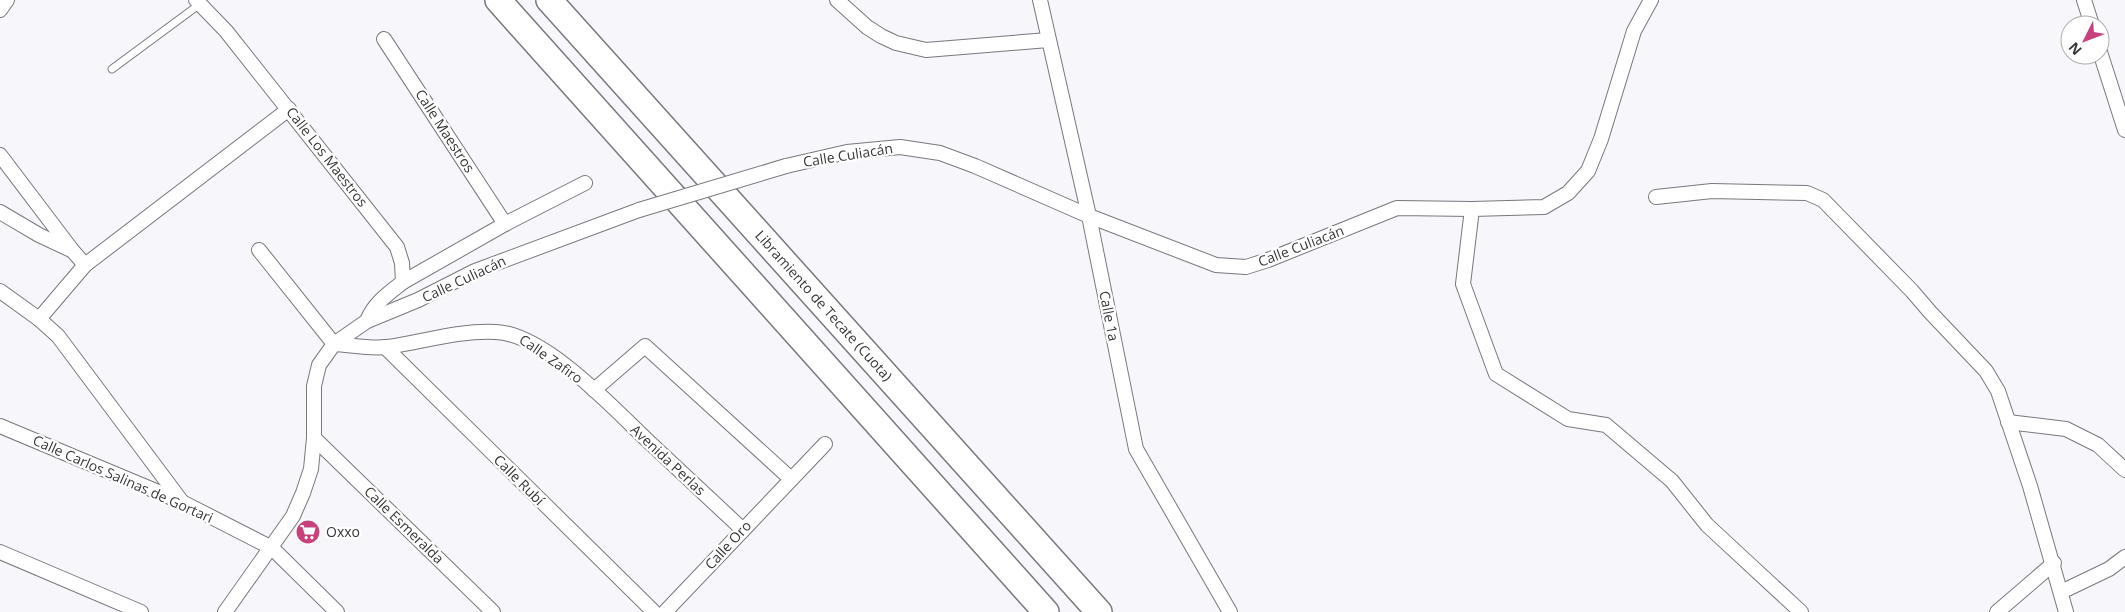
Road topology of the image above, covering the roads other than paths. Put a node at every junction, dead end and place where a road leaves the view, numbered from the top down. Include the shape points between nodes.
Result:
1 (7, 0) edge
2 (498, 0) edge
3 (549, 0) edge
4 (837, 0) edge
5 (1040, 0) edge
6 (1651, 0) edge
7 (2084, 0) edge
8 (198, 2) edge
9 (0, 10) edge
10 (2089, 15) edge
11 (384, 39) dead end
12 (1048, 40) junction
13 (2104, 65) edge
14 (112, 69) dead end
15 (289, 109) junction
16 (2125, 130) edge
17 (0, 155) edge
18 (585, 184) dead end
19 (1656, 198) dead end
20 (1472, 209) junction
21 (0, 212) edge
22 (1089, 216) junction
23 (505, 224) junction
24 (72, 250) junction
25 (259, 250) dead end
26 (85, 265) junction
27 (404, 282) junction
28 (0, 291) edge
29 (39, 319) junction
30 (367, 320) junction
31 (334, 344) junction
32 (385, 347) junction
33 (594, 390) junction
34 (2008, 422) junction
35 (0, 426) edge
36 (314, 438) junction
37 (825, 444) dead end
38 (2125, 470) edge
39 (791, 479) junction
40 (182, 502) junction
41 (742, 529) junction
42 (272, 548) junction
43 (0, 552) edge
44 (2125, 557) edge
45 (2054, 563) junction
46 (2061, 592) junction
47 (141, 612) edge
48 (225, 612) edge
49 (337, 612) edge
50 (493, 612) edge
51 (654, 612) edge
52 (665, 612) edge
53 (1046, 612) edge
54 (1099, 612) edge
55 (1230, 612) edge
56 (1801, 612) edge
57 (1997, 612) edge
58 (2066, 612) edge

1 - 9 street
2 - 53 highway
3 - 54 highway, Libramiento de Tecate (Cuota)
4 - 12 street via 881,36 926,50
5 - 12 street, Calle 1a
6 - 20 street, Calle Culiacán via 1634,31 1588,171 1568,193 1544,206
7 - 10 street
8 - 14 lane
8 - 15 street, Calle Los Maestros
11 - 23 street, Calle Maestros
12 - 22 street, Calle 1a
13 - 16 street
15 - 26 street
15 - 27 street, Calle Los Maestros via 397,247
17 - 24 street
18 - 23 street
19 - 34 street via 1712,191 1808,193 1823,200 1986,371 1998,391
20 - 22 street, Calle Culiacán via 1397,208 1246,267 1216,265
20 - 56 street via 1463,284 1496,374 1568,419 1606,425 1672,481 1706,525
21 - 24 street
22 - 30 street, Calle Culiacán, bridge via 940,154 900,147 847,152 786,166 639,210 483,268 418,300
22 - 55 street, Calle 1a via 1136,449
23 - 27 street
24 - 26 street
25 - 31 street
26 - 29 street
27 - 30 street via 370,311
28 - 29 street
29 - 40 street via 58,336
30 - 31 street, Calle Culiacán
31 - 32 street, Calle Zafiro
31 - 36 street, Calle Culiacán via 319,365 314,386
32 - 33 street, Calle Zafiro via 440,337 495,332 515,334 564,365
32 - 51 street, Calle Rubí
33 - 39 street, Calle Zafiro via 645,346
33 - 41 street, Avenida Perlas
34 - 38 street via 2066,429 2098,445
34 - 45 street
35 - 40 street, Calle Carlos Salinas de Gortari
36 - 42 street, Calle Culiacán via 311,469 303,493 293,516
36 - 50 street, Calle Esmeralda
37 - 39 street, Calle Oro
39 - 41 street, Calle Oro
40 - 42 street, Calle Carlos Salinas de Gortari
41 - 52 street, Calle Oro
42 - 48 street, Calle Culiacán
42 - 49 street, Calle Carlos Salinas de Gortari
43 - 47 street
44 - 46 street
45 - 46 street
45 - 57 street
46 - 58 street

